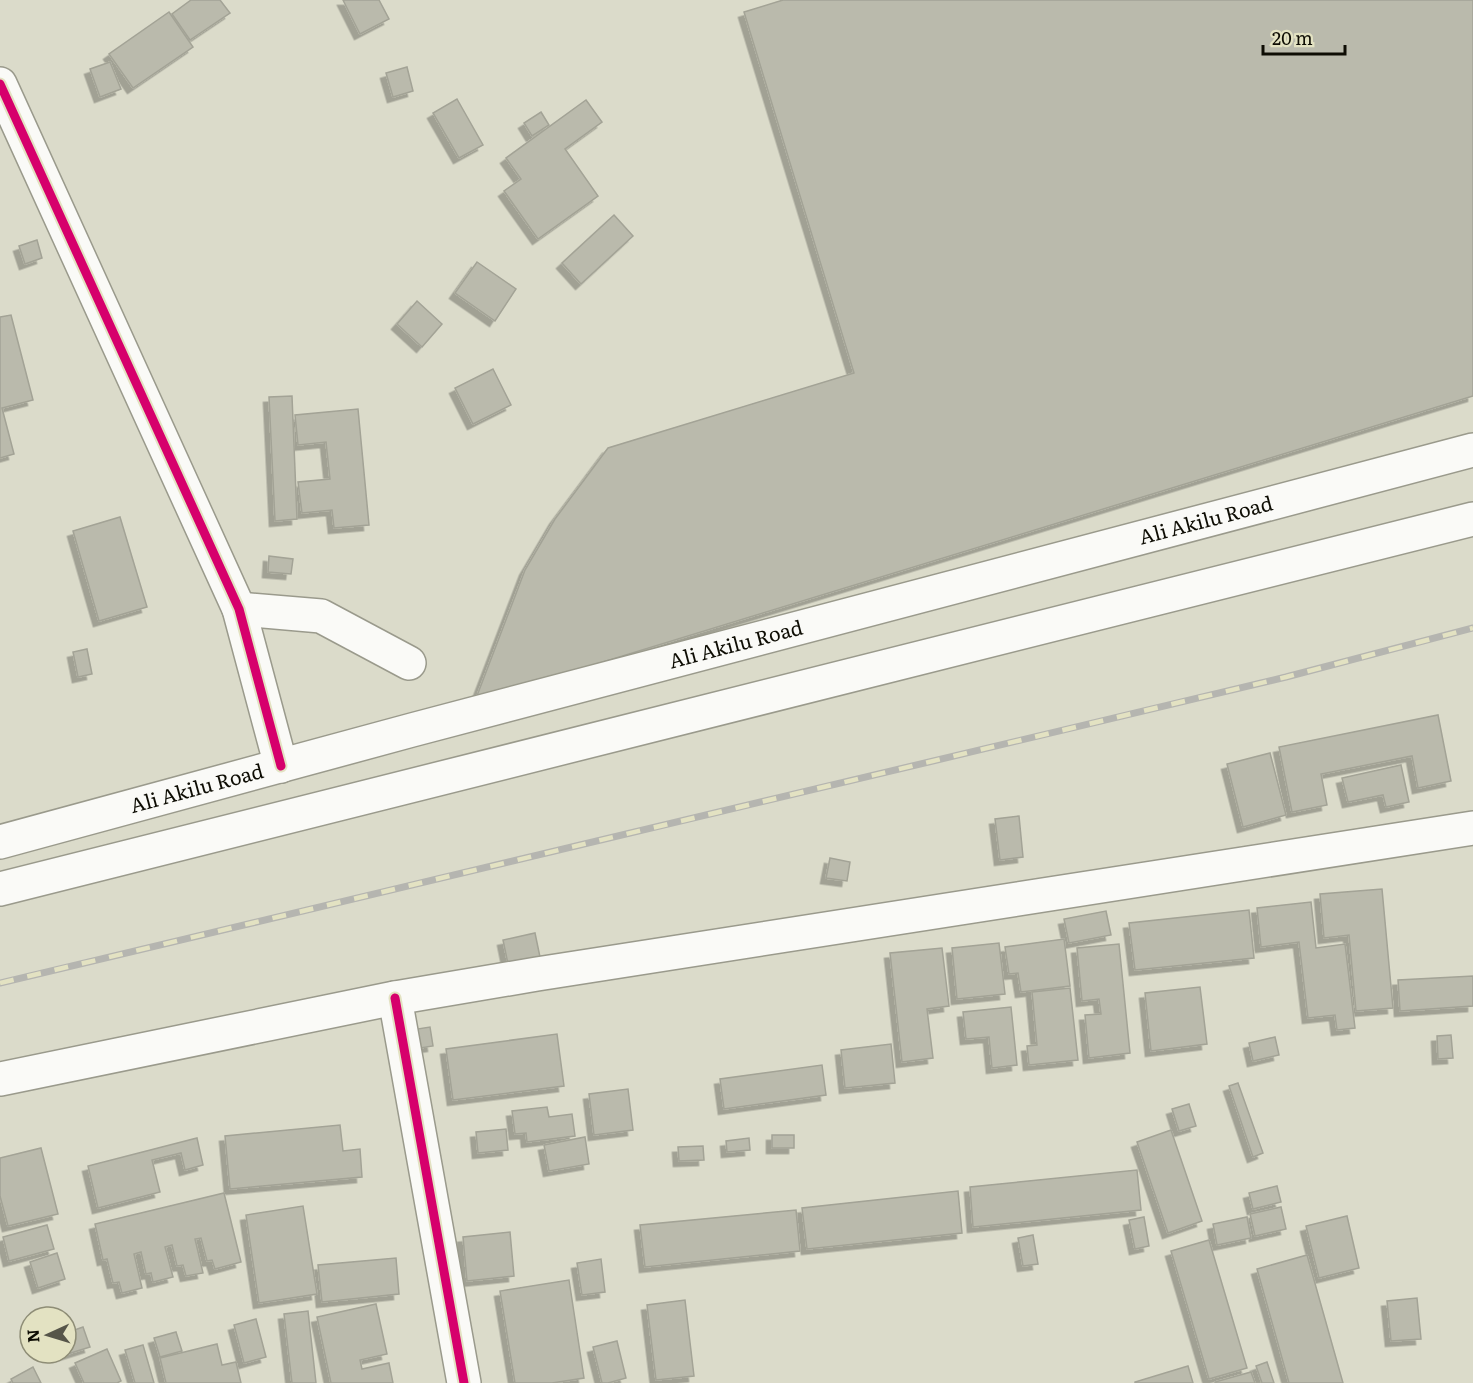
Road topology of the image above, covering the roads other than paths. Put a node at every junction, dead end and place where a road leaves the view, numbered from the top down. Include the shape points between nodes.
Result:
1 (0, 84) edge
2 (1473, 450) edge
3 (1473, 519) edge
4 (239, 609) junction
5 (409, 663) dead end
6 (281, 766) junction
7 (1473, 828) edge
8 (0, 842) edge
9 (0, 889) edge
10 (395, 998) junction
11 (0, 1079) edge
12 (464, 1383) edge

1 - 4 main road
2 - 6 main road, Ali Akilu Road
3 - 9 main road
4 - 5 main road via 321,616
4 - 6 main road
6 - 8 main road, Ali Akilu Road
7 - 10 main road
10 - 11 main road
10 - 12 main road

